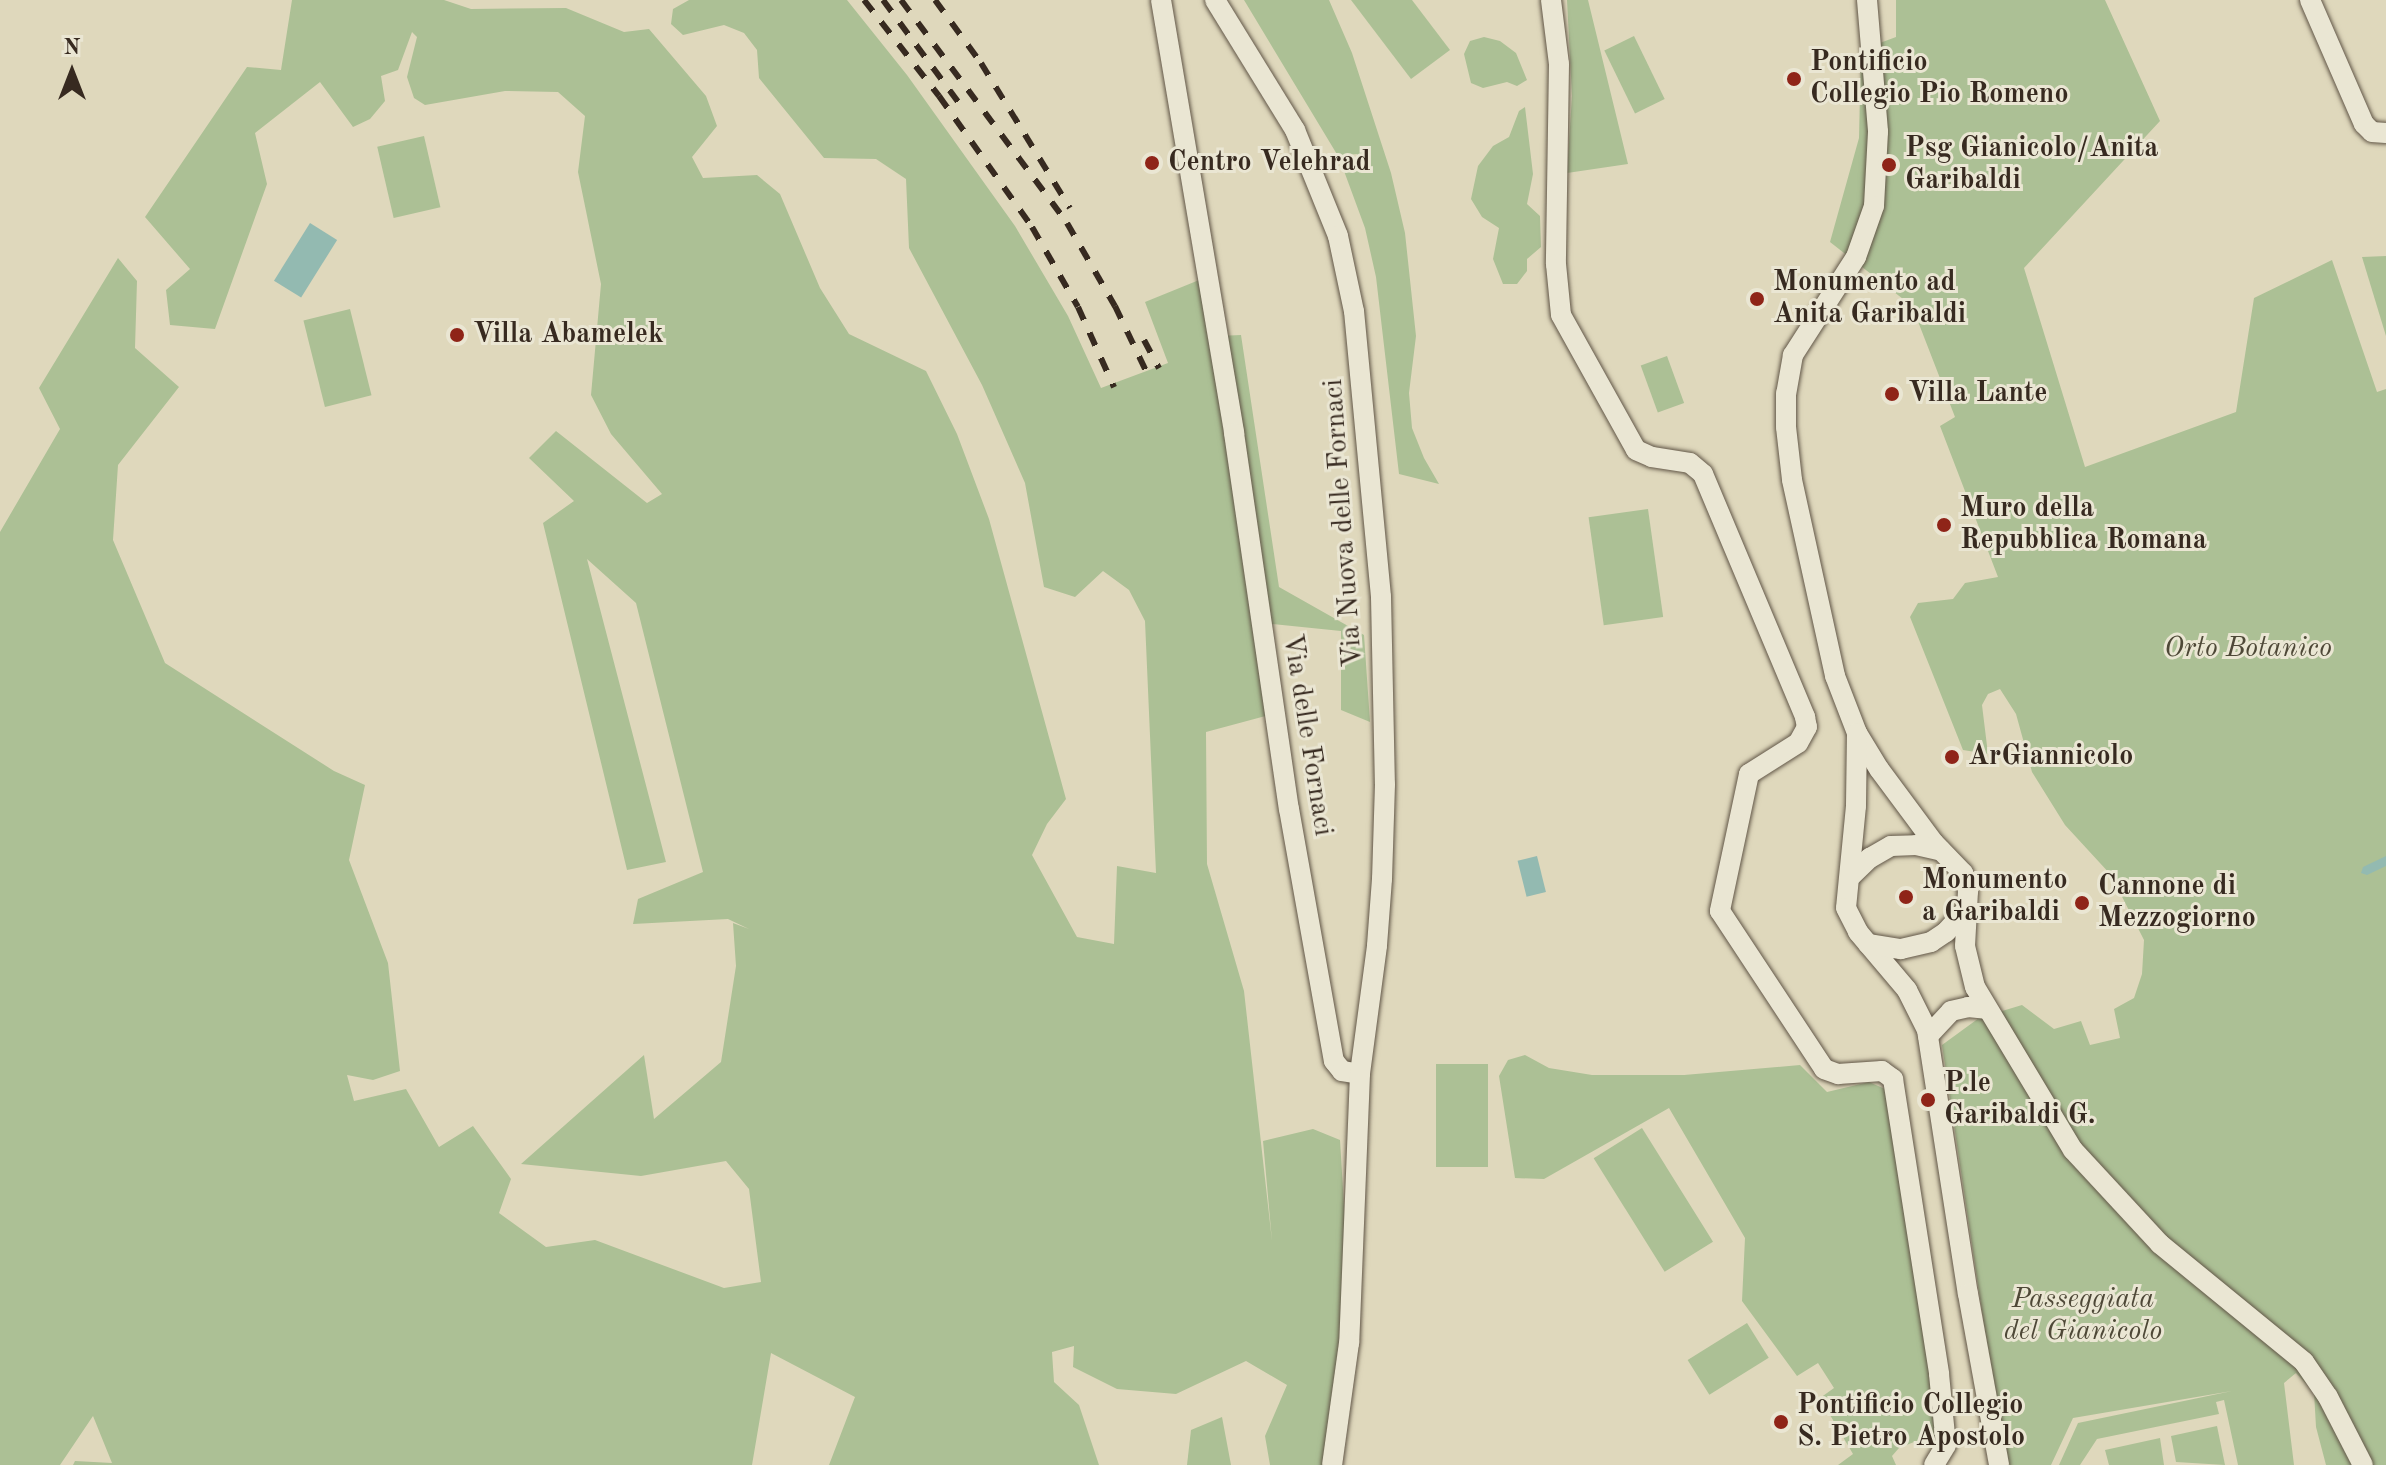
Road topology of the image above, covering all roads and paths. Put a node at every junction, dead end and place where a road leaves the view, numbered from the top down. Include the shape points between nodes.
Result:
1 (1161, 0) edge
2 (1215, 0) edge
3 (1551, 0) edge
4 (1867, 0) edge
5 (2310, 0) edge
6 (2386, 133) edge
7 (1857, 733) junction
8 (1941, 851) junction
9 (1850, 877) junction
10 (1966, 910) junction
11 (1868, 944) junction
12 (1986, 1009) junction
13 (1928, 1036) junction
14 (1360, 1074) junction
15 (1332, 1465) edge
16 (1934, 1465) edge
17 (1999, 1465) edge
18 (2363, 1465) edge

1 - 14 street, Via delle Fornaci via 1334,1061 1342,1071
2 - 14 street, Via Nuova delle Fornaci via 1311,164 1338,236 1354,311 1381,597 1385,784 1378,935
3 - 16 street via 1559,64 1556,264 1561,315 1636,450 1690,463 1703,474 1805,717 1807,727 1798,743 1749,774 1720,911 1824,1069 1838,1074 1882,1071 1896,1085 1939,1374 1946,1445
4 - 7 street via 1878,132 1874,206 1856,257 1793,355 1786,416 1792,480 1818,610
5 - 6 street via 2364,124 2372,132
7 - 8 street
7 - 9 street
8 - 9 street via 1891,846
8 - 10 street via 1963,873
9 - 11 street via 1848,914
10 - 11 street via 1931,942 1901,949
10 - 12 street via 1967,960
11 - 13 street via 1907,990
12 - 13 street via 1951,1011
12 - 18 street via 2094,1176 2160,1244 2304,1362
13 - 17 street
14 - 15 street via 1349,1343

